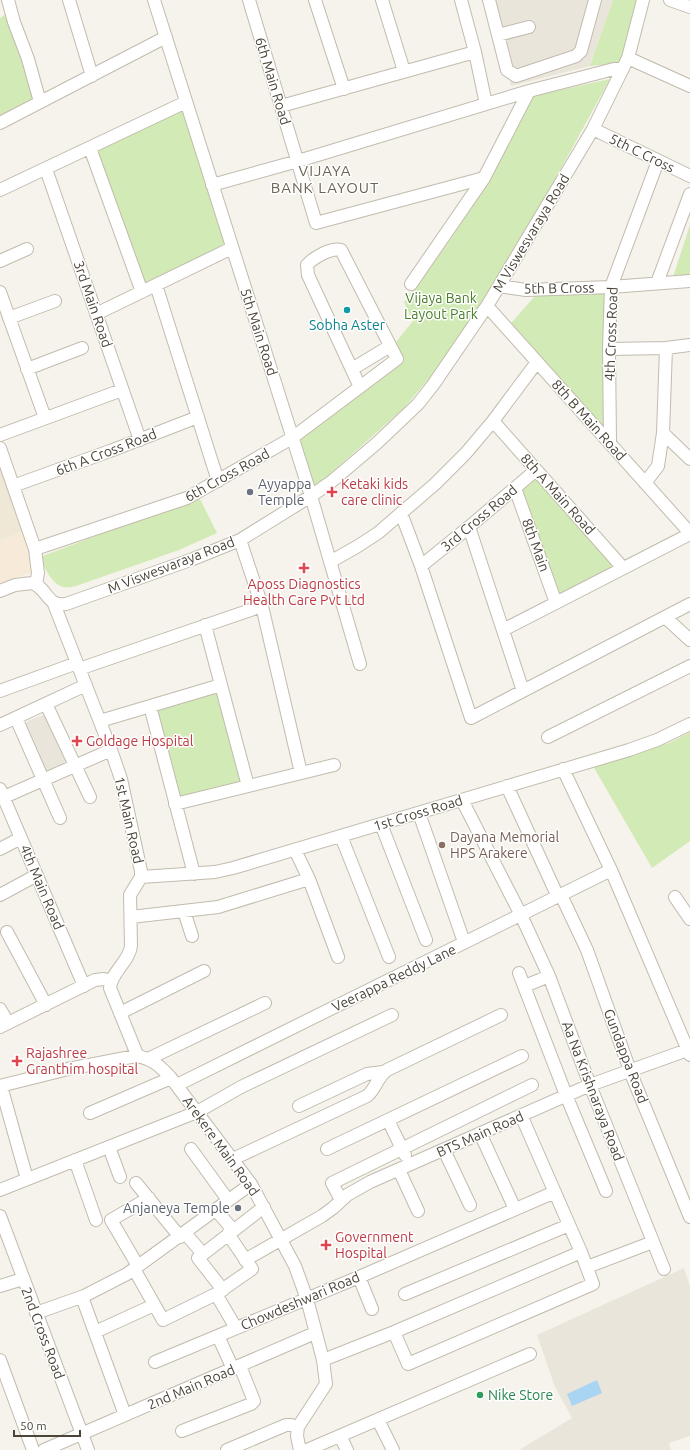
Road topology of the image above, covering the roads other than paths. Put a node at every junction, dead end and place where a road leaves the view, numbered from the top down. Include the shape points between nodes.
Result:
1 (69, 0) edge
2 (154, 0) edge
3 (249, 0) edge
4 (316, 0) edge
5 (382, 0) edge
6 (462, 0) edge
7 (489, 0) edge
8 (596, 0) edge
9 (643, 0) edge
10 (670, 0) edge
11 (690, 7) edge
12 (6, 8) edge
13 (529, 27) dead end
14 (498, 35) junction
15 (166, 37) junction
16 (475, 52) junction
17 (576, 56) junction
18 (628, 58) junction
19 (623, 69) junction
20 (404, 71) junction
21 (92, 76) junction
22 (580, 78) junction
23 (690, 86) edge
24 (344, 89) junction
25 (529, 91) junction
26 (40, 102) junction
27 (186, 102) junction
28 (486, 104) junction
29 (281, 106) junction
30 (0, 123) edge
31 (593, 129) junction
32 (90, 148) junction
33 (298, 161) junction
34 (658, 161) junction
35 (46, 169) junction
36 (690, 176) edge
37 (484, 178) junction
38 (212, 185) junction
39 (0, 190) edge
40 (690, 194) edge
41 (232, 248) junction
42 (27, 249) dead end
43 (0, 261) edge
44 (690, 281) edge
45 (657, 283) junction
46 (411, 284) dead end
47 (156, 285) junction
48 (499, 286) junction
49 (611, 287) junction
50 (0, 292) edge
51 (142, 292) junction
52 (55, 301) dead end
53 (487, 306) junction
54 (96, 314) junction
55 (9, 318) junction
56 (690, 345) edge
57 (390, 346) junction
58 (82, 348) dead end
59 (666, 348) junction
60 (609, 349) junction
61 (537, 362) junction
62 (28, 369) junction
63 (352, 369) junction
64 (360, 387) junction
65 (122, 390) junction
66 (198, 417) junction
67 (45, 418) junction
68 (493, 421) junction
69 (663, 433) junction
70 (0, 435) edge
71 (292, 438) junction
72 (140, 440) junction
73 (610, 443) junction
74 (0, 448) edge
75 (690, 459) edge
76 (536, 470) junction
77 (218, 481) junction
78 (645, 483) junction
79 (13, 486) junction
80 (515, 488) junction
81 (311, 496) junction
82 (402, 513) junction
83 (469, 527) junction
84 (690, 534) edge
85 (240, 540) junction
86 (35, 549) junction
87 (330, 562) junction
88 (421, 566) junction
89 (623, 568) junction
90 (36, 584) junction
91 (0, 591) edge
92 (556, 602) junction
93 (54, 604) junction
94 (690, 604) edge
95 (262, 606) junction
96 (665, 617) junction
97 (205, 625) junction
98 (503, 630) junction
99 (690, 640) edge
100 (360, 664) dead end
101 (78, 666) junction
102 (690, 666) edge
103 (221, 685) junction
104 (86, 686) junction
105 (0, 691) edge
106 (523, 691) junction
107 (46, 704) junction
108 (150, 706) junction
109 (16, 718) junction
110 (100, 721) junction
111 (690, 724) edge
112 (0, 725) edge
113 (548, 737) dead end
114 (111, 750) junction
115 (76, 765) junction
116 (334, 765) dead end
117 (563, 770) junction
118 (301, 773) junction
119 (43, 779) junction
120 (248, 786) junction
121 (507, 786) junction
122 (2, 793) edge
123 (90, 797) dead end
124 (462, 800) junction
125 (175, 804) junction
126 (419, 813) junction
127 (60, 818) dead end
128 (381, 824) junction
129 (341, 836) junction
130 (21, 838) junction
131 (0, 849) edge
132 (295, 850) junction
133 (611, 870) junction
134 (194, 874) junction
135 (37, 876) junction
136 (141, 877) junction
137 (309, 879) junction
138 (0, 895) edge
139 (559, 896) junction
140 (675, 897) dead end
141 (184, 911) junction
142 (521, 915) junction
143 (131, 917) junction
144 (690, 920) edge
145 (7, 932) dead end
146 (192, 936) dead end
147 (426, 940) dead end
148 (464, 942) junction
149 (338, 957) dead end
150 (389, 957) dead end
151 (204, 971) dead end
152 (519, 973) dead end
153 (549, 976) junction
154 (111, 981) junction
155 (84, 986) junction
156 (525, 986) junction
157 (265, 1003) dead end
158 (46, 1005) junction
159 (0, 1009) edge
160 (120, 1013) junction
161 (392, 1015) dead end
162 (501, 1015) dead end
163 (4, 1025) edge
164 (689, 1051) edge
165 (522, 1056) dead end
166 (143, 1058) junction
167 (631, 1070) junction
168 (383, 1072) junction
169 (174, 1082) junction
170 (532, 1085) dead end
171 (590, 1085) junction
172 (0, 1086) edge
173 (566, 1095) junction
174 (298, 1106) dead end
175 (196, 1112) junction
176 (90, 1113) dead end
177 (521, 1115) junction
178 (388, 1120) junction
179 (480, 1133) junction
180 (109, 1147) junction
181 (402, 1148) junction
182 (327, 1149) dead end
183 (191, 1150) dead end
184 (444, 1150) junction
185 (233, 1159) junction
186 (75, 1160) junction
187 (405, 1168) junction
188 (120, 1177) dead end
189 (27, 1179) junction
190 (136, 1183) dead end
191 (251, 1184) junction
192 (0, 1190) edge
193 (606, 1190) dead end
194 (555, 1192) junction
195 (149, 1198) junction
196 (228, 1200) junction
197 (341, 1200) junction
198 (470, 1205) dead end
199 (264, 1207) junction
200 (515, 1209) junction
201 (216, 1210) junction
202 (418, 1211) dead end
203 (0, 1216) edge
204 (690, 1217) edge
205 (96, 1220) dead end
206 (569, 1225) junction
207 (231, 1232) junction
208 (182, 1235) junction
209 (281, 1238) junction
210 (653, 1242) junction
211 (581, 1252) junction
212 (203, 1254) junction
213 (245, 1260) junction
214 (587, 1267) junction
215 (136, 1268) junction
216 (664, 1269) dead end
217 (359, 1277) junction
218 (23, 1279) junction
219 (0, 1286) edge
220 (219, 1292) junction
221 (405, 1294) dead end
222 (82, 1297) junction
223 (307, 1299) junction
224 (154, 1305) junction
225 (372, 1309) dead end
226 (36, 1313) junction
227 (236, 1328) junction
228 (95, 1332) junction
229 (394, 1332) junction
230 (315, 1333) junction
231 (218, 1336) junction
232 (530, 1354) dead end
233 (0, 1360) edge
234 (323, 1360) junction
235 (155, 1362) dead end
236 (237, 1367) junction
237 (125, 1415) junction
238 (378, 1420) junction
239 (298, 1427) junction
240 (182, 1431) dead end
241 (81, 1434) junction
242 (340, 1436) junction
243 (33, 1450) edge
244 (45, 1450) edge
245 (88, 1450) edge
246 (227, 1450) edge
247 (300, 1450) edge
248 (307, 1450) edge
249 (347, 1450) edge
250 (393, 1450) edge

1 - 21 street
2 - 15 street, 5th Main Road
3 - 29 street, 6th Main Road
4 - 24 street
5 - 20 street
6 - 16 street
7 - 14 street
8 - 17 street via 581,52
9 - 18 street, M Viswesvaraya Road
10 - 11 street
12 - 26 street via 28,60
13 - 14 street
14 - 17 street via 507,70 516,76
15 - 21 street
15 - 27 street, 5th Main Road
16 - 20 street
16 - 28 street
17 - 22 street
18 - 19 street, M Viswesvaraya Road
18 - 23 street
19 - 22 street
19 - 31 street, M Viswesvaraya Road
20 - 24 street
21 - 26 street
22 - 25 street
24 - 29 street
25 - 28 street
25 - 37 street
26 - 30 street
27 - 32 street
27 - 38 street, 5th Main Road
28 - 33 street
29 - 33 street, 6th Main Road
31 - 34 street, 5th C Cross
31 - 48 street, M Viswesvaraya Road
32 - 35 street
32 - 51 street
33 - 37 street, 6th Main Road via 316,223
33 - 38 street
34 - 36 street, 5th C Cross
34 - 49 street, 4th Cross Road
35 - 39 street
35 - 54 street, 3rd Main Road
37 - 46 street
38 - 41 street, 5th Main Road
40 - 45 street
41 - 47 street
41 - 71 street, 5th Main Road
42 - 43 street
44 - 45 street, 5th B Cross
45 - 49 street, 5th B Cross
47 - 51 street
47 - 66 street
48 - 49 street, 5th B Cross via 526,290
48 - 53 street, M Viswesvaraya Road
49 - 60 street, 4th Cross Road
50 - 55 street
51 - 54 street
52 - 55 street
53 - 61 street, 8th B Main Road
53 - 81 street, M Viswesvaraya Road via 418,404 368,451
54 - 65 street, 3rd Main Road
55 - 62 street
56 - 59 street
57 - 63 street
57 - 63 street via 341,250 333,249 311,261 308,265 308,275
57 - 64 street, 6th Cross Road via 397,359
58 - 62 street
59 - 60 street
59 - 69 street
60 - 73 street, 4th Cross Road
61 - 68 street
61 - 73 street, 8th B Main Road
62 - 67 street
63 - 64 street
64 - 71 street, 6th Cross Road
65 - 67 street
65 - 72 street, 3rd Main Road
66 - 72 street, 6th A Cross Road
66 - 77 street
67 - 70 street
68 - 76 street, 8th A Main Road
68 - 82 street via 458,462
69 - 75 street
69 - 78 street via 658,466
71 - 77 street, 6th Cross Road
71 - 81 street, 5th Main Road
72 - 79 street, 6th A Cross Road
73 - 78 street, 8th B Main Road
74 - 79 street
76 - 80 street, 3rd Cross Road
76 - 89 street, 8th A Main Road
77 - 86 street, 6th Cross Road via 187,498
78 - 84 street, 8th B Main Road
79 - 86 street
80 - 83 street, 3rd Cross Road
80 - 92 street, 8th Main
81 - 85 street, M Viswesvaraya Road
81 - 87 street, 5th Main Road
82 - 87 street via 366,542
82 - 88 street
83 - 88 street, 3rd Cross Road
83 - 98 street
84 - 89 street
85 - 93 street, M Viswesvaraya Road via 66,604
85 - 95 street
86 - 90 street via 38,573
87 - 100 street, 5th Main Road
88 - 106 street via 471,718
89 - 92 street
90 - 91 street via 32,582
90 - 93 street
92 - 98 street
93 - 101 street, 1st Main Road
94 - 96 street
95 - 97 street
95 - 118 street
96 - 99 street
96 - 106 street
97 - 101 street
97 - 103 street
98 - 106 street
101 - 104 street, 1st Main Road
101 - 105 street
102 - 113 street
103 - 108 street
103 - 120 street
104 - 107 street
104 - 110 street, 1st Main Road
107 - 109 street
107 - 115 street
108 - 110 street
108 - 125 street
109 - 112 street
109 - 119 street
110 - 114 street, 1st Main Road
111 - 117 street, 1st Cross Road via 644,745
114 - 115 street
114 - 136 street, 1st Main Road via 125,794 142,871
115 - 119 street
115 - 123 street
116 - 118 street
117 - 121 street, 1st Cross Road
117 - 133 street
118 - 120 street
119 - 122 street
119 - 127 street
120 - 125 street
121 - 124 street, 1st Cross Road
121 - 139 street, Gundappa Road
122 - 130 street, 4th Main Road
124 - 126 street, 1st Cross Road
124 - 142 street, Aa Na Krishnaraya Road
125 - 134 street
126 - 128 street, 1st Cross Road
126 - 148 street
128 - 129 street, 1st Cross Road
128 - 147 street
129 - 132 street, 1st Cross Road
129 - 150 street
130 - 131 street
130 - 135 street, 4th Main Road
132 - 134 street, 1st Cross Road via 233,868
132 - 137 street
133 - 139 street, Veerappa Reddy Lane
133 - 164 street
134 - 136 street, 1st Cross Road
135 - 138 street
135 - 155 street, 4th Main Road
136 - 143 street, 1st Main Road via 130,895
137 - 141 street via 218,907
137 - 149 street
139 - 142 street, Veerappa Reddy Lane
139 - 167 street, Gundappa Road via 587,950
140 - 144 street
141 - 143 street
141 - 146 street
142 - 148 street, Veerappa Reddy Lane
142 - 153 street, Aa Na Krishnaraya Road
143 - 154 street, 1st Main Road via 130,953
145 - 158 street
148 - 169 street, Veerappa Reddy Lane
151 - 160 street
152 - 156 street
153 - 156 street
153 - 171 street, Aa Na Krishnaraya Road
154 - 155 street via 100,979
154 - 160 street via 111,992
155 - 158 street
156 - 173 street
157 - 166 street
158 - 163 street
159 - 163 street
160 - 166 street
161 - 175 street via 241,1087
162 - 168 street
164 - 167 street, BTS Main Road
165 - 178 street
166 - 169 street, Arekere Main Road via 160,1066
166 - 172 street via 68,1069
167 - 171 street, BTS Main Road
167 - 204 street, Gundappa Road
168 - 174 street via 367,1074
168 - 185 street via 367,1096
169 - 175 street, Arekere Main Road
169 - 176 street, Veerappa Reddy Lane
170 - 181 street
171 - 173 street, BTS Main Road
171 - 210 street, Aa Na Krishnaraya Road
172 - 189 street
173 - 177 street, BTS Main Road
173 - 193 street
175 - 180 street
175 - 185 street, Arekere Main Road
177 - 179 street, BTS Main Road
177 - 194 street
178 - 181 street
178 - 182 street
179 - 184 street, BTS Main Road
179 - 200 street
180 - 186 street
180 - 188 street
181 - 187 street
181 - 197 street via 332,1183
183 - 196 street
184 - 187 street, BTS Main Road
184 - 198 street
185 - 191 street, Arekere Main Road
186 - 189 street
186 - 205 street
187 - 197 street, BTS Main Road via 362,1186
187 - 202 street
189 - 192 street
190 - 195 street
191 - 196 street
191 - 199 street, Arekere Main Road
194 - 200 street, Chowdeshwari Road
194 - 206 street
195 - 208 street
195 - 215 street via 111,1220
196 - 201 street
197 - 209 street, BTS Main Road via 322,1216
199 - 207 street
199 - 209 street, Arekere Main Road
200 - 217 street, Chowdeshwari Road
201 - 207 street
201 - 208 street
203 - 218 street, 2nd Cross Road
206 - 211 street
206 - 221 street
207 - 212 street
207 - 213 street
208 - 212 street
208 - 215 street
209 - 213 street, BTS Main Road
209 - 223 street, Arekere Main Road
210 - 214 street
210 - 216 street, Aa Na Krishnaraya Road
211 - 214 street
211 - 229 street
212 - 220 street via 198,1258
213 - 220 street via 252,1269
214 - 229 street via 593,1284 408,1364
215 - 222 street
215 - 224 street
217 - 223 street, Chowdeshwari Road
217 - 225 street
218 - 219 street
218 - 226 street, 2nd Cross Road
220 - 224 street via 163,1320
220 - 227 street
222 - 226 street
222 - 228 street
223 - 227 street, Chowdeshwari Road
223 - 230 street, Arekere Main Road
224 - 228 street
226 - 241 street, 2nd Cross Road
227 - 231 street, Chowdeshwari Road
228 - 237 street
229 - 234 street
230 - 234 street, Arekere Main Road
230 - 236 street, 2nd Main Road
231 - 235 street, Chowdeshwari Road
231 - 236 street
232 - 238 street
233 - 243 street
234 - 239 street, Arekere Main Road via 326,1384
236 - 237 street, 2nd Main Road
236 - 240 street via 254,1401
237 - 241 street, 2nd Main Road
238 - 242 street
238 - 250 street
239 - 246 street via 286,1425
239 - 247 street
241 - 244 street, 2nd Main Road
241 - 245 street, 2nd Cross Road
242 - 248 street
242 - 249 street

